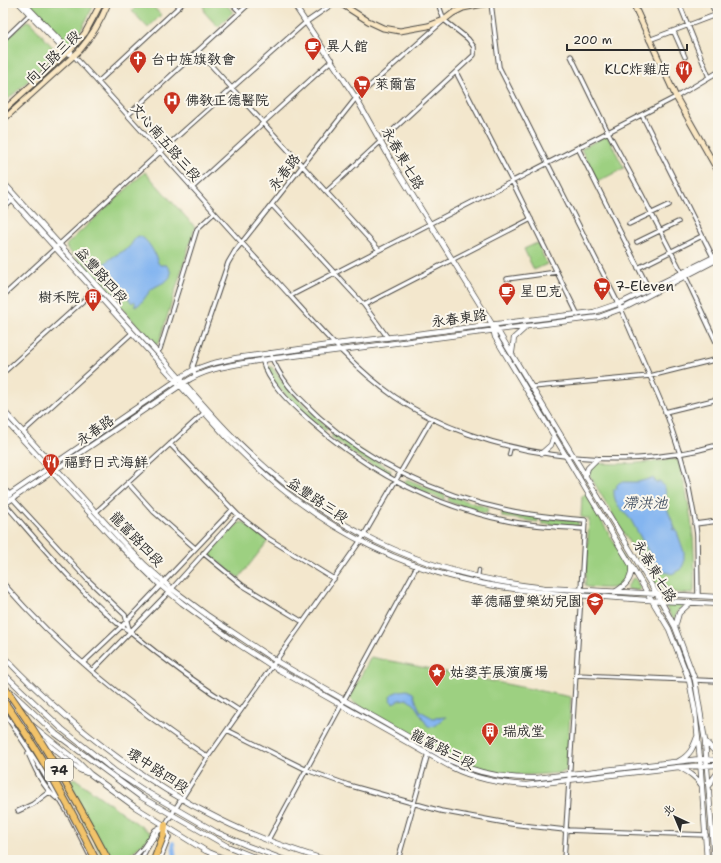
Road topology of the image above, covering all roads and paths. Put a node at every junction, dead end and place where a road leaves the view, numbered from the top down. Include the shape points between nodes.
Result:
1 (19, 3) edge
2 (24, 3) edge
3 (101, 3) edge
4 (108, 3) edge
5 (183, 3) edge
6 (231, 3) edge
7 (250, 3) edge
8 (293, 3) edge
9 (334, 3) edge
10 (340, 3) edge
11 (438, 3) edge
12 (488, 3) edge
13 (491, 3) edge
14 (633, 3) edge
15 (679, 3) edge
16 (711, 3) edge
17 (240, 12) junction
18 (31, 13) junction
19 (717, 15) edge
20 (444, 20) junction
21 (305, 23) junction
22 (688, 26) junction
23 (674, 32) junction
24 (3, 40) edge
25 (649, 40) junction
26 (198, 50) junction
27 (69, 52) junction
28 (74, 56) junction
29 (571, 56) dead end
30 (685, 57) dead end
31 (332, 60) junction
32 (456, 72) junction
33 (718, 72) edge
34 (709, 78) junction
35 (98, 82) junction
36 (232, 88) junction
37 (676, 97) junction
38 (356, 98) junction
39 (3, 111) edge
40 (128, 115) junction
41 (642, 115) junction
42 (3, 120) edge
43 (263, 122) junction
44 (608, 132) junction
45 (380, 143) junction
46 (578, 148) junction
47 (160, 152) junction
48 (548, 163) junction
49 (302, 166) junction
50 (718, 171) edge
51 (512, 181) junction
52 (3, 182) edge
53 (192, 188) junction
54 (3, 190) edge
55 (326, 192) junction
56 (13, 200) junction
57 (272, 205) junction
58 (669, 205) dead end
59 (3, 209) edge
60 (214, 213) junction
61 (651, 213) junction
62 (531, 219) junction
63 (678, 222) dead end
64 (429, 224) junction
65 (630, 224) dead end
66 (660, 231) junction
67 (702, 236) junction
68 (241, 242) junction
69 (637, 242) dead end
70 (60, 244) junction
71 (55, 248) junction
72 (379, 250) junction
73 (671, 252) junction
74 (718, 255) edge
75 (716, 258) edge
76 (452, 260) junction
77 (638, 268) junction
78 (557, 272) junction
79 (334, 273) junction
80 (683, 275) junction
81 (507, 279) dead end
82 (94, 291) junction
83 (650, 292) junction
84 (3, 296) edge
85 (290, 296) junction
86 (619, 304) junction
87 (364, 305) junction
88 (621, 309) junction
89 (578, 314) junction
90 (492, 324) junction
91 (526, 326) junction
92 (496, 330) junction
93 (132, 333) junction
94 (388, 338) junction
95 (336, 344) junction
96 (718, 346) edge
97 (341, 350) junction
98 (157, 352) junction
99 (270, 353) junction
100 (261, 354) junction
101 (512, 354) junction
102 (272, 359) junction
103 (718, 359) edge
104 (262, 360) junction
105 (3, 373) edge
106 (194, 373) junction
107 (650, 376) junction
108 (178, 380) junction
109 (182, 384) junction
110 (532, 387) junction
111 (718, 399) edge
112 (3, 410) edge
113 (665, 412) junction
114 (204, 413) junction
115 (3, 418) edge
116 (432, 418) junction
117 (333, 428) junction
118 (23, 432) junction
119 (554, 435) junction
120 (327, 436) junction
121 (170, 444) junction
122 (718, 445) edge
123 (511, 447) junction
124 (542, 453) junction
125 (680, 453) junction
126 (509, 455) dead end
127 (567, 456) junction
128 (574, 457) junction
129 (597, 458) junction
130 (53, 469) junction
131 (400, 473) junction
132 (586, 477) junction
133 (396, 481) junction
134 (128, 483) junction
135 (3, 487) edge
136 (448, 494) junction
137 (12, 497) junction
138 (4, 503) edge
139 (445, 503) junction
140 (496, 506) junction
141 (232, 510) junction
142 (96, 512) junction
143 (238, 515) junction
144 (540, 516) junction
145 (493, 519) junction
146 (718, 521) edge
147 (695, 524) junction
148 (540, 525) junction
149 (584, 529) junction
150 (362, 538) junction
151 (195, 548) junction
152 (203, 553) junction
153 (631, 565) junction
154 (417, 566) junction
155 (479, 570) dead end
156 (478, 577) junction
157 (334, 579) junction
158 (3, 583) edge
159 (162, 583) junction
160 (477, 583) junction
161 (172, 588) junction
162 (581, 590) junction
163 (615, 592) junction
164 (168, 593) junction
165 (649, 594) junction
166 (581, 595) junction
167 (657, 595) junction
168 (698, 596) junction
169 (718, 597) edge
170 (653, 600) junction
171 (661, 601) junction
172 (691, 602) junction
173 (718, 604) edge
174 (126, 621) junction
175 (303, 622) junction
176 (121, 627) junction
177 (675, 627) junction
178 (130, 632) junction
179 (3, 656) edge
180 (276, 661) junction
181 (83, 663) junction
182 (272, 666) junction
183 (92, 672) junction
184 (3, 673) edge
185 (576, 675) junction
186 (689, 680) junction
187 (695, 680) junction
188 (718, 681) edge
189 (3, 684) edge
190 (3, 697) edge
191 (344, 700) junction
192 (3, 702) edge
193 (341, 705) junction
194 (3, 710) edge
195 (240, 711) junction
196 (227, 730) junction
197 (698, 734) junction
198 (705, 741) junction
199 (26, 748) junction
200 (429, 749) junction
201 (427, 755) junction
202 (718, 755) edge
203 (208, 757) junction
204 (700, 759) junction
205 (707, 760) junction
206 (718, 760) edge
207 (678, 762) junction
208 (701, 765) junction
209 (707, 765) junction
210 (718, 766) edge
211 (679, 767) junction
212 (307, 770) junction
213 (718, 772) edge
214 (90, 774) junction
215 (570, 774) junction
216 (569, 780) junction
217 (709, 789) junction
218 (703, 790) junction
219 (49, 792) junction
220 (181, 798) junction
221 (58, 800) junction
222 (414, 804) junction
223 (175, 808) junction
224 (18, 811) dead end
225 (171, 815) junction
226 (165, 825) junction
227 (565, 830) junction
228 (706, 835) junction
229 (715, 836) edge
230 (268, 840) junction
231 (92, 860) edge
232 (96, 860) edge
233 (108, 860) edge
234 (132, 860) edge
235 (141, 860) edge
236 (154, 860) edge
237 (160, 860) edge
238 (228, 860) edge
239 (261, 860) edge
240 (285, 860) edge
241 (326, 860) edge
242 (398, 860) edge
243 (564, 860) edge
244 (707, 860) edge
245 (714, 860) edge

1 - 18 street, 文心南五路三段
2 - 18 street, 文心南五路三段
3 - 27 main road, 向上路三段 via 85,33
4 - 28 main road, 向上路三段 via 99,25
5 - 35 street
6 - 17 street
7 - 17 street
8 - 21 street, 永春東七路
9 - 21 street
10 - 20 main road via 368,21 398,31 428,26
11 - 20 street
12 - 20 main road via 463,8
13 - 48 street via 499,67
14 - 25 main road
15 - 22 street
16 - 19 street
17 - 26 street
18 - 24 street
18 - 27 street, 文心南五路三段
19 - 22 street
20 - 32 street via 474,47 474,55
20 - 38 street, 永春路
21 - 31 street, 永春東七路
21 - 36 street
22 - 23 street
22 - 34 street
23 - 25 street
23 - 30 street
25 - 37 main road
26 - 36 street
26 - 40 street
27 - 28 street, 文心南五路三段
27 - 39 main road, 向上路三段
28 - 35 street, 文心南五路三段
28 - 42 main road, 向上路三段
29 - 44 street
31 - 38 street, 永春東七路
31 - 43 street
32 - 45 street
32 - 51 street
33 - 34 street
34 - 37 street
35 - 40 street, 文心南五路三段
36 - 43 street
36 - 47 street
37 - 41 street
37 - 50 main road
38 - 45 street, 永春東七路
38 - 49 street, 永春路
40 - 47 street, 文心南五路三段
41 - 44 street
41 - 67 street
43 - 49 street
43 - 53 street
44 - 46 street
44 - 61 street
45 - 55 street
45 - 64 street, 永春東七路
46 - 48 street
46 - 77 street
47 - 53 street, 文心南五路三段
47 - 70 street
48 - 51 street
48 - 86 street
49 - 55 street
49 - 57 street, 永春路
51 - 62 street
51 - 64 street
52 - 70 street, 益豐路四段
53 - 60 street, 文心南五路三段
54 - 56 street, 益豐路四段
55 - 72 street
56 - 59 street
56 - 71 street, 益豐路四段
57 - 68 street, 永春路
57 - 79 street
58 - 61 street
60 - 68 street, 文心南五路三段
60 - 98 street via 197,228
61 - 65 street
61 - 66 street
62 - 76 street
62 - 78 street
63 - 66 street
64 - 72 street
64 - 76 street, 永春東七路
66 - 69 street
66 - 73 street
67 - 73 street
67 - 75 street
68 - 85 street, 文心南五路三段
68 - 106 street, 永春路 via 228,263 202,340
70 - 71 street
70 - 98 street, 益豐路四段
71 - 82 street, 益豐路四段
71 - 84 street
72 - 79 street
73 - 77 street
73 - 80 street
74 - 75 street, 永春東路
75 - 80 street, 永春東路
76 - 87 street
76 - 90 street, 永春東七路
77 - 83 street
78 - 81 street
78 - 89 street
79 - 85 street
79 - 87 street
80 - 83 street, 永春東路
80 - 96 street
82 - 93 street, 益豐路四段
82 - 105 street
83 - 86 street, 永春東路
83 - 88 street, 永春東路
85 - 95 street, 文心南五路三段
86 - 88 street
86 - 89 street, 永春東路
87 - 94 street
88 - 91 street, 永春東路 via 599,317
88 - 107 street
89 - 90 street, 永春東路
90 - 92 street, 永春東七路
90 - 94 street, 永春東路
91 - 92 street, 永春東路
91 - 101 street via 514,338
92 - 97 street, 永春東路
92 - 101 street, 永春東七路
92 - 119 street, 永春東七路 via 495,337
93 - 108 street, 益豐路四段
93 - 118 street
94 - 95 street, 永春東路
95 - 97 street, 文心南五路三段
95 - 99 street, 永春東路
97 - 102 street, 永春東路
97 - 116 street, 文心南五路三段 via 396,398
98 - 108 street, 益豐路四段
99 - 100 street, 永春東路
99 - 102 street
100 - 104 street
100 - 106 street, 永春東路 via 224,360
101 - 110 street, 永春東七路
102 - 104 street, 永春東路
102 - 117 street via 282,380
103 - 107 street
104 - 106 street, 永春東路
104 - 120 street via 276,386 297,410
106 - 108 street, 永春路
106 - 109 street, 永春路
107 - 110 street
107 - 113 street
108 - 109 street, 益豐路四段
108 - 130 street, 永春路
109 - 114 street, 益豐路三段
109 - 130 street, 永春路
109 - 150 street, 益豐路三段 via 236,441 276,477
110 - 128 street, 永春東七路
111 - 113 street
112 - 118 street, 龍富路四段
113 - 125 street
114 - 121 street
114 - 150 street, 益豐路三段 via 253,464 286,493 328,522
115 - 130 street, 龍富路四段
116 - 123 street, 文心南五路三段 via 470,435
116 - 131 street
117 - 120 street
117 - 131 street via 357,447
118 - 130 street, 龍富路四段
119 - 124 street via 551,445
119 - 127 street, 永春東七路
120 - 133 street
121 - 134 street
121 - 141 street
122 - 125 street, 文心南五路三段
123 - 124 street, 文心南五路三段
123 - 126 street
124 - 127 street, 文心南五路三段
125 - 129 street, 文心南五路三段 via 635,458
125 - 147 street
127 - 128 street, 文心南五路三段
127 - 153 street, 永春東七路
128 - 129 street, 文心南五路三段
128 - 132 street, 永春東七路
129 - 132 street via 588,468
130 - 137 street, 永春路
130 - 142 street, 龍富路四段
130 - 159 street, 龍富路四段 via 116,542
131 - 133 street
131 - 136 street
132 - 167 street, 永春東七路
133 - 139 street
133 - 150 street
134 - 142 street
134 - 151 street via 154,512
135 - 137 street
136 - 139 street
136 - 140 street
137 - 138 street, 永春路
137 - 174 street via 82,573 125,615
138 - 176 street via 76,583
139 - 145 street
140 - 144 street
140 - 145 street
141 - 143 street
141 - 151 street
142 - 159 street, 龍富路四段
143 - 152 street
143 - 157 street via 266,537
144 - 148 street
144 - 149 street via 585,520
145 - 148 street
146 - 147 street
147 - 168 street
148 - 149 street
149 - 162 street
150 - 154 street, 益豐路三段
150 - 156 street, 益豐路三段 via 449,570
150 - 157 street
151 - 159 street
152 - 161 street
152 - 175 street via 242,585
153 - 163 street via 632,571 628,582
153 - 165 street, 永春東七路
154 - 160 street, 益豐路三段
154 - 191 street
155 - 156 street
156 - 160 street
156 - 162 street, 益豐路三段 via 520,585
157 - 175 street
158 - 181 street via 25,608
159 - 161 street, 龍富路四段
159 - 164 street, 龍富路四段
159 - 174 street
160 - 166 street, 益豐路三段 via 527,591
161 - 164 street
161 - 180 street, 龍富路四段
162 - 163 street, 益豐路三段
163 - 165 street, 益豐路三段
164 - 178 street
164 - 182 street, 龍富路四段
165 - 167 street, 益豐路三段
165 - 170 street, 永春東七路
166 - 170 street, 益豐路三段
166 - 185 street
167 - 168 street, 益豐路三段
167 - 171 street, 永春東七路
168 - 169 street, 益豐路三段
170 - 171 street, 益豐路三段
170 - 186 street, 永春東七路 via 669,629
171 - 172 street, 益豐路三段
171 - 177 street, 永春東七路
172 - 173 street, 益豐路三段
172 - 177 street via 679,613
174 - 176 street
174 - 178 street
175 - 180 street
176 - 178 street
176 - 181 street
177 - 187 street, 永春東七路
178 - 183 street
178 - 195 street via 176,668
179 - 220 street, 環中路四段 via 71,721 120,760
180 - 182 street
180 - 191 street, 龍富路三段
181 - 183 street
182 - 193 street, 龍富路三段
182 - 195 street
183 - 203 street via 161,726
184 - 223 street, 環中路四段 via 88,751
185 - 186 street
185 - 215 street
186 - 197 street, 永春東七路
187 - 188 street
187 - 198 street, 永春東七路
189 - 225 street via 56,734 141,797
189 - 233 highway, 74, bridge via 62,774
190 - 214 street via 27,721
191 - 193 street
191 - 200 street, 龍富路三段
192 - 214 street via 59,754 80,770
192 - 232 highway, 74, bridge via 20,724 54,781
193 - 201 street, 龍富路三段
193 - 212 street
194 - 199 street
195 - 196 street
196 - 203 street
196 - 212 street
197 - 204 street, 永春東七路
197 - 207 street via 692,750
198 - 202 street
198 - 205 street, 永春東七路
199 - 219 street
199 - 221 street
200 - 201 street
200 - 215 street, 龍富路三段 via 462,766 494,776 522,778
201 - 216 street, 龍富路三段 via 468,775 503,783 530,784
201 - 222 street
203 - 220 street
204 - 205 street, 龍富路三段
204 - 207 street, 龍富路三段
204 - 208 street, 永春東七路
205 - 206 street, 龍富路三段
205 - 209 street, 永春東七路
207 - 215 street, 龍富路三段
208 - 209 street, 龍富路三段
208 - 211 street, 龍富路三段
208 - 218 street, 永春東七路
209 - 210 street, 龍富路三段
209 - 217 street, 永春東七路
211 - 216 street, 龍富路三段
211 - 218 street via 698,780
212 - 222 street
212 - 230 street
213 - 217 street
214 - 226 street
215 - 216 street
216 - 227 street
217 - 229 street, 永春東七路
218 - 228 street, 永春東七路
219 - 221 street
219 - 224 street
220 - 223 street
220 - 230 street, 環中路四段 via 221,820
221 - 231 street
222 - 227 street via 512,824
222 - 242 street
223 - 225 street
223 - 240 street, 環中路四段 via 216,832
225 - 226 street
225 - 239 street via 227,846
226 - 234 street via 156,830
226 - 235 street via 152,839
226 - 236 highway
226 - 237 street via 169,837
226 - 238 street via 206,851
227 - 228 street
227 - 243 street
228 - 244 street, 永春東七路
229 - 245 street, 永春東七路
230 - 241 street, 環中路四段

